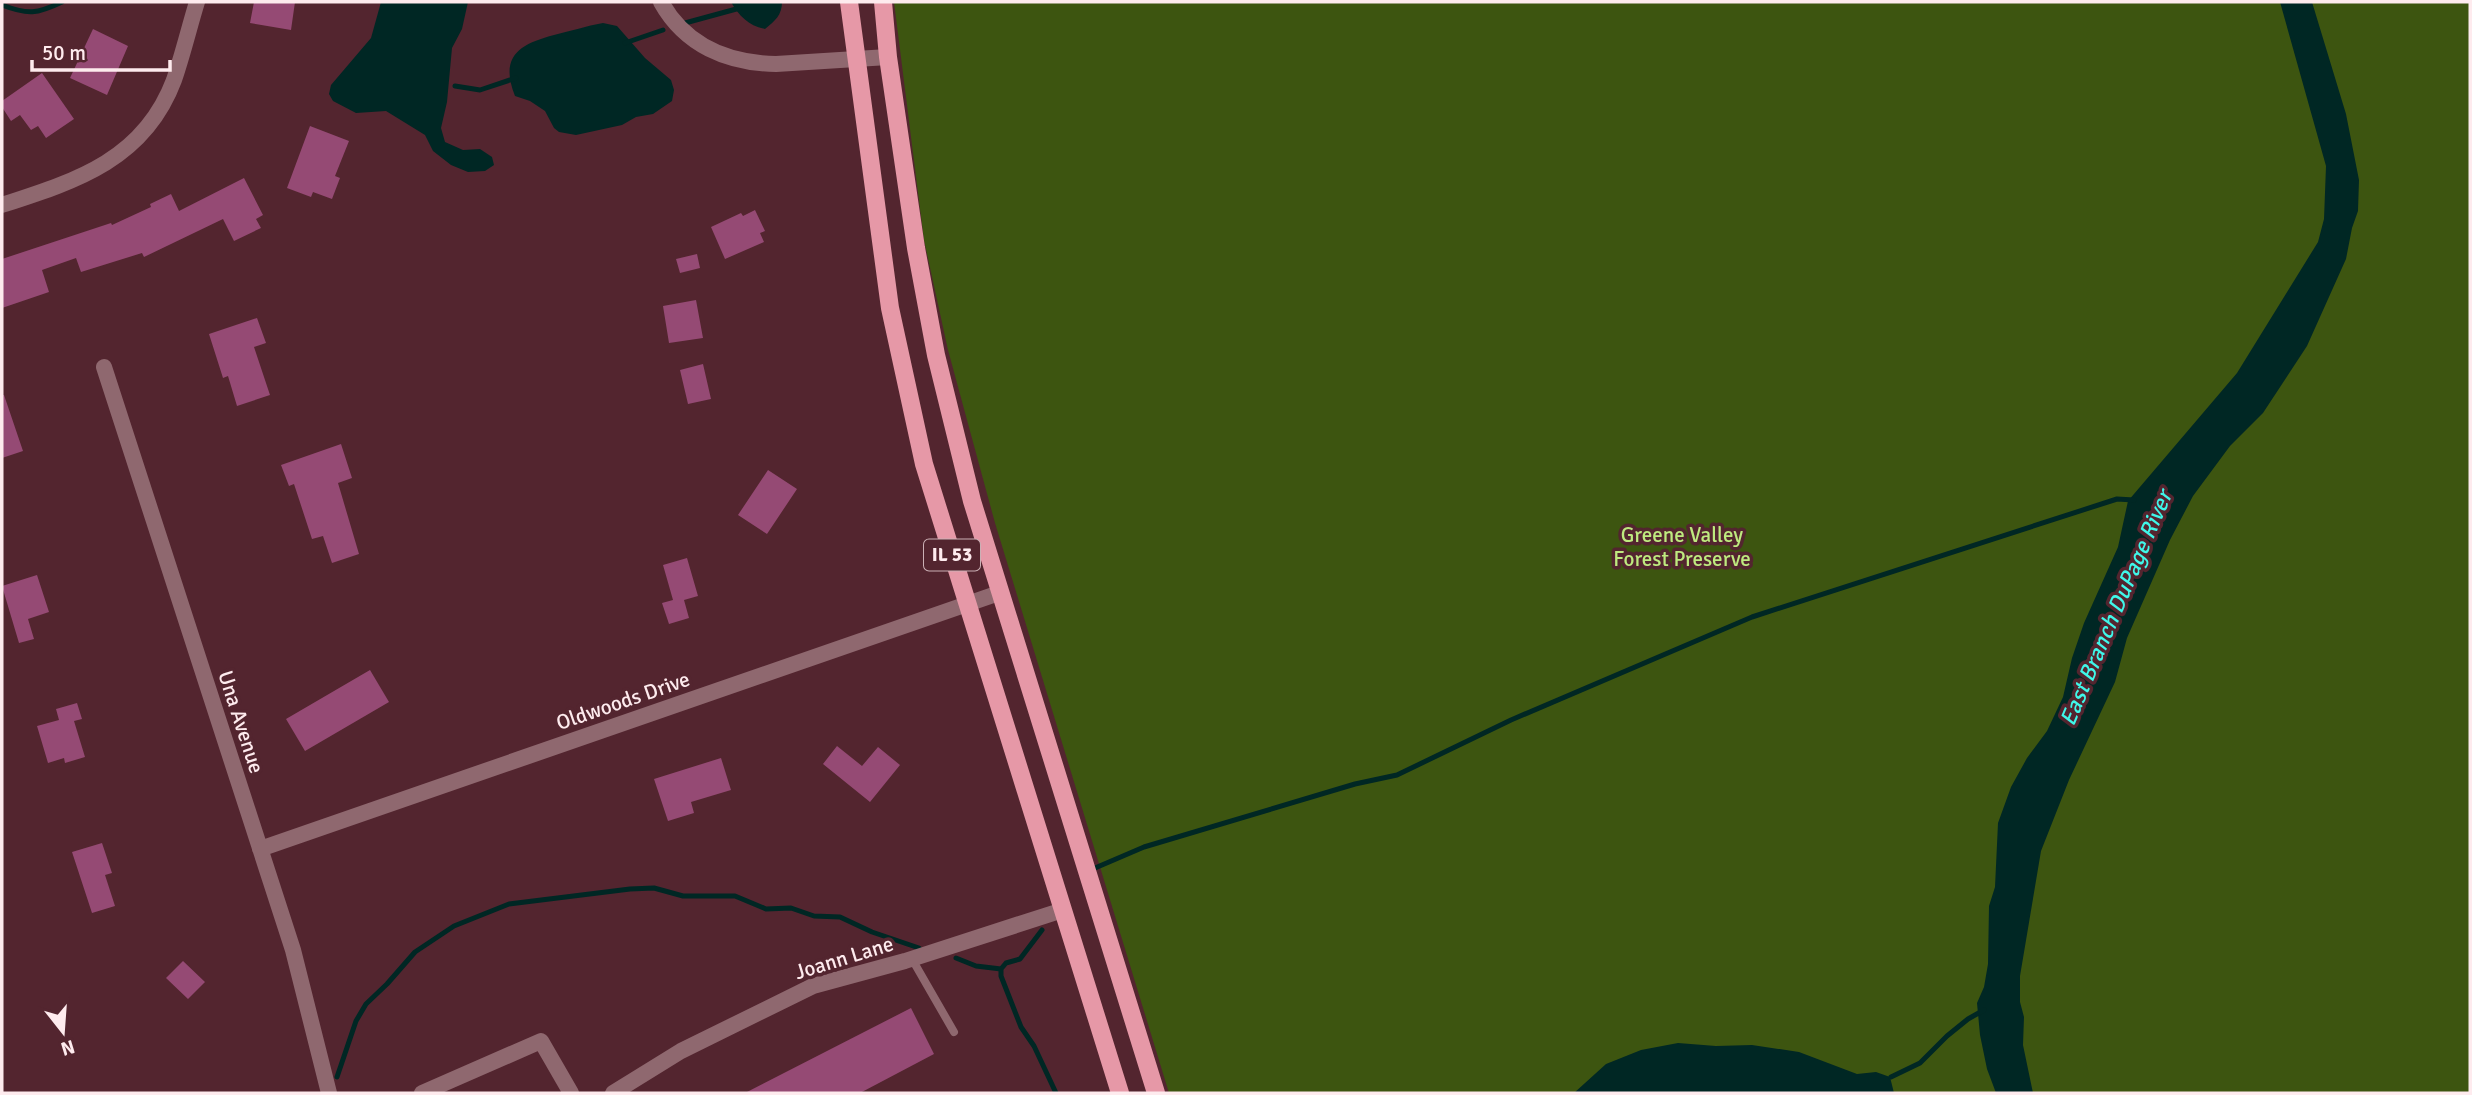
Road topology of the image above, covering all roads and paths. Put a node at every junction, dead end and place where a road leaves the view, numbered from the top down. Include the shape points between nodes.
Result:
1 (197, 2) edge
2 (661, 2) edge
3 (849, 2) edge
4 (883, 2) edge
5 (888, 57) junction
6 (855, 60) junction
7 (2, 205) edge
8 (104, 367) dead end
9 (999, 593) junction
10 (967, 604) junction
11 (260, 849) junction
12 (1063, 910) junction
13 (912, 959) junction
14 (954, 1032) dead end
15 (329, 1093) edge
16 (422, 1093) edge
17 (571, 1093) edge
18 (613, 1093) edge
19 (1120, 1093) edge
20 (1156, 1093) edge

1 - 7 street via 165,100 131,145 86,175
2 - 6 street via 690,37 727,58 766,64
3 - 6 main road, IL 53
4 - 5 main road, IL 53
5 - 6 street
5 - 9 main road, IL 53 via 936,355
6 - 10 main road, IL 53 via 890,308 924,464
8 - 11 street, Una Avenue
9 - 10 street, Oldwoods Drive
9 - 20 main road, IL 53
10 - 11 street, Oldwoods Drive
10 - 12 main road, IL 53
11 - 15 street, Una Avenue via 293,950
12 - 13 street, Joann Lane
12 - 19 main road, IL 53
13 - 14 lane
13 - 18 street, Joann Lane via 813,986 681,1051
16 - 17 street via 541,1041

